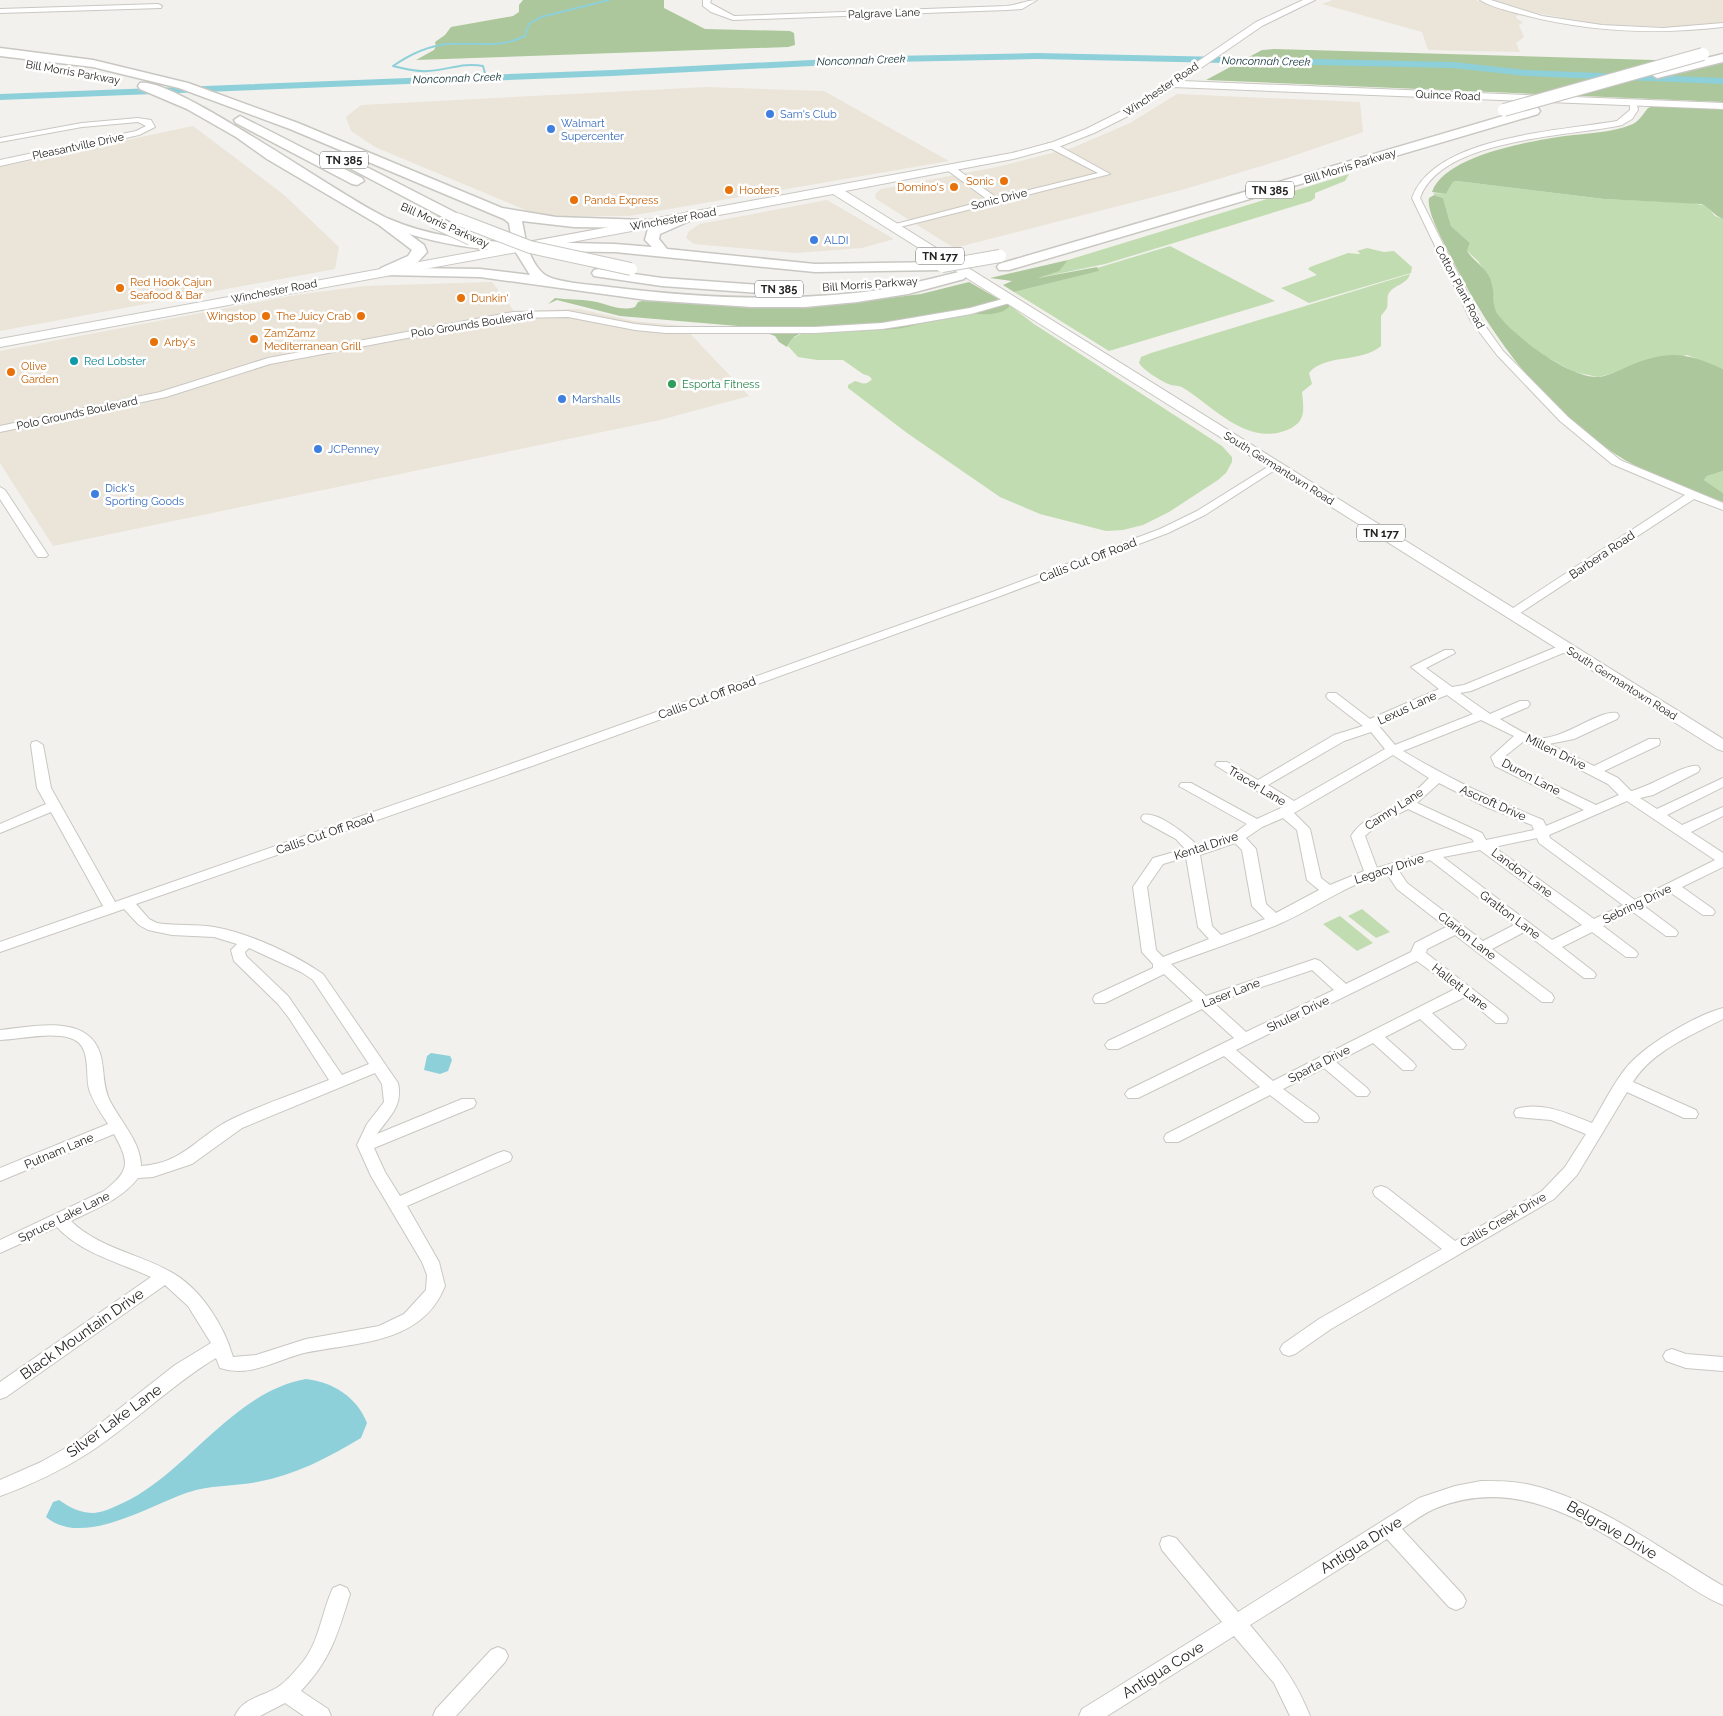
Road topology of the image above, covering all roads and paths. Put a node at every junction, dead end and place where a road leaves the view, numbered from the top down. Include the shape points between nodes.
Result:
1 (53, 0) edge
2 (707, 0) edge
3 (1033, 0) edge
4 (1310, 0) edge
5 (1484, 0) edge
6 (158, 6) dead end
7 (48, 10) junction
8 (0, 11) edge
9 (1723, 26) edge
10 (1723, 49) edge
11 (0, 52) edge
12 (1723, 58) edge
13 (0, 60) edge
14 (1172, 84) junction
15 (141, 85) junction
16 (1633, 102) junction
17 (229, 103) junction
18 (1723, 106) edge
19 (0, 140) edge
20 (1051, 145) junction
21 (0, 154) edge
22 (4, 162) edge
23 (950, 168) junction
24 (373, 190) dead end
25 (835, 190) junction
26 (994, 200) junction
27 (491, 209) junction
28 (420, 215) dead end
29 (689, 216) junction
30 (384, 222) junction
31 (646, 224) junction
32 (892, 226) junction
33 (518, 247) junction
34 (670, 252) junction
35 (1002, 262) junction
36 (942, 266) junction
37 (386, 272) junction
38 (959, 276) junction
39 (766, 279) dead end
40 (786, 279) dead end
41 (544, 281) junction
42 (1010, 300) junction
43 (0, 343) edge
44 (0, 429) edge
45 (1274, 466) junction
46 (0, 490) edge
47 (1693, 495) junction
48 (1723, 507) edge
49 (42, 555) dead end
50 (1511, 615) junction
51 (1564, 648) junction
52 (1449, 653) dead end
53 (1451, 692) junction
54 (1332, 696) dead end
55 (1524, 704) dead end
56 (1613, 716) dead end
57 (1486, 717) junction
58 (1372, 726) junction
59 (1522, 736) junction
60 (1654, 742) dead end
61 (1535, 743) junction
62 (37, 745) dead end
63 (1723, 746) edge
64 (1393, 750) junction
65 (1222, 765) dead end
66 (1693, 769) dead end
67 (1594, 771) junction
68 (1437, 777) junction
69 (1723, 782) edge
70 (1259, 785) junction
71 (1186, 786) dead end
72 (1628, 796) junction
73 (1407, 804) junction
74 (54, 806) junction
75 (1288, 810) junction
76 (1596, 810) junction
77 (1723, 811) edge
78 (1657, 815) junction
79 (1148, 818) dead end
80 (1257, 824) junction
81 (0, 829) edge
82 (1681, 831) junction
83 (1542, 833) junction
84 (1237, 838) junction
85 (1483, 845) junction
86 (1195, 851) junction
87 (1432, 855) junction
88 (1720, 866) edge
89 (1391, 869) junction
90 (1372, 873) junction
91 (1672, 887) junction
92 (1329, 891) junction
93 (127, 903) junction
94 (1633, 906) junction
95 (112, 909) junction
96 (1708, 912) dead end
97 (1274, 920) junction
98 (1524, 926) junction
99 (1592, 926) junction
100 (1457, 928) junction
101 (1671, 933) dead end
102 (1217, 939) junction
103 (248, 942) junction
104 (1551, 946) junction
105 (0, 947) edge
106 (1482, 948) junction
107 (1631, 954) dead end
108 (1418, 955) junction
109 (1160, 962) junction
110 (1589, 975) dead end
111 (1466, 990) junction
112 (1344, 991) junction
113 (1100, 998) dead end
114 (1547, 998) dead end
115 (1204, 1002) junction
116 (1421, 1012) junction
117 (1723, 1013) edge
118 (1501, 1019) dead end
119 (0, 1035) edge
120 (1374, 1036) junction
121 (1245, 1040) junction
122 (1113, 1045) dead end
123 (1458, 1045) dead end
124 (1225, 1048) junction
125 (1325, 1061) junction
126 (379, 1066) junction
127 (1408, 1066) dead end
128 (338, 1082) junction
129 (1624, 1084) junction
130 (1271, 1088) junction
131 (1362, 1092) dead end
132 (1133, 1094) dead end
133 (468, 1104) dead end
134 (1522, 1113) dead end
135 (1690, 1114) dead end
136 (1311, 1118) dead end
137 (118, 1126) junction
138 (1594, 1131) junction
139 (1172, 1138) dead end
140 (365, 1145) junction
141 (504, 1157) dead end
142 (133, 1172) junction
143 (0, 1175) edge
144 (1381, 1192) dead end
145 (397, 1204) junction
146 (60, 1220) junction
147 (0, 1247) edge
148 (1454, 1249) junction
149 (165, 1276) junction
150 (222, 1344) junction
151 (1289, 1349) dead end
152 (1672, 1356) dead end
153 (1723, 1364) edge
154 (0, 1392) edge
155 (1492, 1486) joint
156 (0, 1488) edge
157 (1389, 1528) junction
158 (1169, 1544) dead end
159 (340, 1594) dead end
160 (1723, 1596) edge
161 (1456, 1601) dead end
162 (1237, 1623) junction
163 (498, 1656) dead end
164 (286, 1693) junction
165 (246, 1716) edge
166 (321, 1716) edge
167 (443, 1716) edge
168 (1089, 1716) edge
169 (1300, 1716) edge

1 - 7 street
2 - 3 street, Palgrave Lane via 709,8 734,18 1007,8 1019,7
4 - 14 main road, Winchester Road via 1259,24
5 - 9 street via 1528,14 1601,27 1644,30
6 - 7 street
7 - 8 street
10 - 35 highway, Bill Morris Parkway / TN 385, bridge via 1504,110 1058,242
11 - 17 highway, Bill Morris Parkway / TN 385 via 39,55 152,78 201,91
12 - 35 highway, Bill Morris Parkway / TN 385 via 1657,74
13 - 15 highway, Bill Morris Parkway / TN 385
14 - 16 main road, Quince Road
14 - 20 main road, Winchester Road via 1116,119
15 - 24 highway, Bill Morris Parkway / TN 385 via 208,106 261,129
15 - 30 highway via 192,106
16 - 18 main road, Quince Road
16 - 47 street, Cotton Plant Road via 1634,110 1619,123 1523,138 1457,157 1433,172 1422,184 1416,198 1476,321 1500,353 1564,419 1602,452 1632,470
17 - 27 highway via 294,126
17 - 39 highway, Bill Morris Parkway / TN 385, bridge via 457,219 530,247 631,269 704,277
19 - 22 street, Pleasantville Drive via 82,125 138,120 150,124 150,129 139,133
20 - 23 main road, Winchester Road
20 - 26 street, Sonic Drive via 1106,174
21 - 22 street
23 - 25 main road, Winchester Road
23 - 26 street
25 - 29 main road, Winchester Road
25 - 32 main road, South Germantown Road / TN 177
26 - 32 street, Sonic Drive
27 - 31 highway via 526,218 562,222
27 - 33 highway via 516,222
28 - 38 highway, Bill Morris Parkway / TN 385, bridge via 472,239 526,258 670,283 767,289 861,287
29 - 31 main road, Winchester Road
29 - 34 highway via 653,232 654,244
30 - 33 highway via 438,238
30 - 37 highway via 420,252
31 - 33 main road, Winchester Road
32 - 42 main road, South Germantown Road / TN 177
33 - 34 highway
33 - 37 main road, Winchester Road
33 - 41 highway via 533,271
34 - 36 highway via 815,268
35 - 36 highway, Bill Morris Parkway / TN 385, bridge
35 - 38 highway, Bill Morris Parkway / TN 385
36 - 40 highway, Bill Morris Parkway / TN 385 via 870,276
37 - 41 highway via 480,273
37 - 43 main road, Winchester Road
38 - 41 highway via 920,288 780,303 656,298
42 - 44 street, Polo Grounds Boulevard via 882,326 815,330 666,330 568,314 513,315 268,362 146,398
42 - 45 main road, South Germantown Road / TN 177
45 - 50 main road, South Germantown Road / TN 177
45 - 93 street, Callis Cut Off Road via 1201,513 1164,531 545,756
46 - 49 street
47 - 48 street, Cotton Plant Road
47 - 50 street, Barbera Road
50 - 51 main road, South Germantown Road / TN 177
51 - 53 street, Lexus Lane
51 - 63 main road, South Germantown Road / TN 177
52 - 53 street, Millen Drive via 1417,667
53 - 57 street, Millen Drive
53 - 58 street, Lexus Lane via 1427,697 1379,719
54 - 58 street, Ascroft Drive
55 - 57 street, Kental Drive
56 - 61 street via 1569,736
57 - 59 street, Millen Drive
57 - 64 street, Kental Drive
58 - 64 street, Ascroft Drive
58 - 70 street, Lexus Lane via 1339,738
59 - 61 street, Millen Drive
59 - 76 street, Duron Lane via 1499,754 1500,763
60 - 67 street
61 - 67 street, Millen Drive
62 - 74 street via 44,788
64 - 68 street, Ascroft Drive
64 - 75 street, Kental Drive
65 - 70 street, Tracer Lane
66 - 72 street, Legacy Drive via 1642,794
67 - 72 street, Millen Drive via 1617,784
68 - 73 street, Camry Lane
68 - 83 street, Ascroft Drive via 1538,823
69 - 78 street
70 - 75 street, Tracer Lane via 1288,802
71 - 80 street
72 - 76 street, Legacy Drive
72 - 78 street, Millen Drive
73 - 85 street, Landon Lane via 1477,836
73 - 90 street, Camry Lane via 1362,827 1358,836
74 - 81 street
74 - 95 street
75 - 80 street, Kental Drive
75 - 92 street, Tracer Lane via 1303,829 1314,880
76 - 83 street, Legacy Drive
77 - 82 street
78 - 82 street, Millen Drive
79 - 86 street via 1181,836
80 - 84 street, Kental Drive
82 - 88 street, Millen Drive
83 - 85 street, Legacy Drive
83 - 94 street, Ascroft Drive via 1544,840
84 - 86 street, Kental Drive
84 - 97 street via 1249,850 1259,906
85 - 87 street, Legacy Drive
85 - 99 street, Landon Lane
86 - 102 street via 1193,855 1205,927
86 - 109 street, Kental Drive via 1158,861 1140,887 1149,952
87 - 89 street, Legacy Drive
87 - 98 street, Gratton Lane
88 - 91 street, Sebring Drive
89 - 90 street, Legacy Drive
89 - 100 street, Clarion Lane via 1402,886
90 - 92 street, Legacy Drive
91 - 94 street, Sebring Drive
91 - 96 street
92 - 97 street, Legacy Drive
93 - 95 street, Callis Cut Off Road
93 - 103 street via 144,922 154,927 214,932
94 - 99 street, Sebring Drive
94 - 101 street, Ascroft Drive
95 - 105 street, Callis Cut Off Road
97 - 102 street, Legacy Drive
98 - 104 street, Gratton Lane
98 - 106 street
99 - 104 street, Sebring Drive
99 - 107 street, Landon Lane
100 - 106 street, Clarion Lane
100 - 108 street, Shuler Drive via 1420,946
102 - 109 street, Legacy Drive
103 - 126 street via 306,969 318,978
103 - 128 street via 238,950 239,958 294,1014
104 - 110 street, Gratton Lane
106 - 114 street, Clarion Lane
108 - 111 street, Hallett Lane
108 - 112 street, Shuler Drive
109 - 113 street, Legacy Drive via 1160,970
109 - 115 street, Kental Drive
111 - 116 street, Sparta Drive
111 - 118 street, Hallett Lane
112 - 115 street, Laser Lane via 1315,964
112 - 121 street, Shuler Drive
115 - 121 street, Kental Drive
115 - 122 street, Laser Lane
116 - 120 street, Sparta Drive
116 - 123 street
117 - 129 street, Callis Creek Drive via 1647,1056
119 - 137 street via 63,1031 80,1036 91,1049 97,1090
120 - 125 street, Sparta Drive
120 - 127 street
121 - 124 street, Shuler Drive
124 - 130 street
124 - 132 street, Shuler Drive
125 - 130 street, Sparta Drive
125 - 131 street
126 - 128 street
126 - 140 street via 390,1082 394,1096 388,1111 369,1132
128 - 142 street via 236,1124 186,1160 153,1171
129 - 135 street
129 - 138 street, Callis Creek Drive
130 - 136 street
130 - 139 street, Sparta Drive
133 - 140 street
134 - 138 street via 1551,1114
137 - 142 street via 134,1163
137 - 143 street, Putnam Lane
138 - 148 street, Callis Creek Drive via 1571,1171 1548,1195
140 - 145 street
141 - 145 street
142 - 146 street, Spruce Lake Lane via 110,1195
144 - 148 street
145 - 150 street via 432,1264 436,1286 412,1319 395,1329 340,1343 306,1346 239,1366 226,1363
146 - 147 street, Spruce Lake Lane
146 - 149 street via 78,1238
148 - 151 street, Callis Creek Drive via 1324,1324
149 - 150 street via 198,1307
149 - 154 street, Black Mountain Drive
150 - 156 street, Silver Lake Lane via 181,1370 84,1446 48,1467
152 - 153 street via 1686,1361
155 - 157 street, Antigua Drive via 1445,1495
155 - 160 street, Belgrave Drive via 1532,1492 1568,1504
157 - 161 street
157 - 162 street, Antigua Drive
158 - 162 street
159 - 164 street via 324,1644 312,1665
162 - 168 street, Antigua Cove
162 - 169 street via 1281,1677
163 - 167 street
164 - 165 street via 255,1707
164 - 166 street

